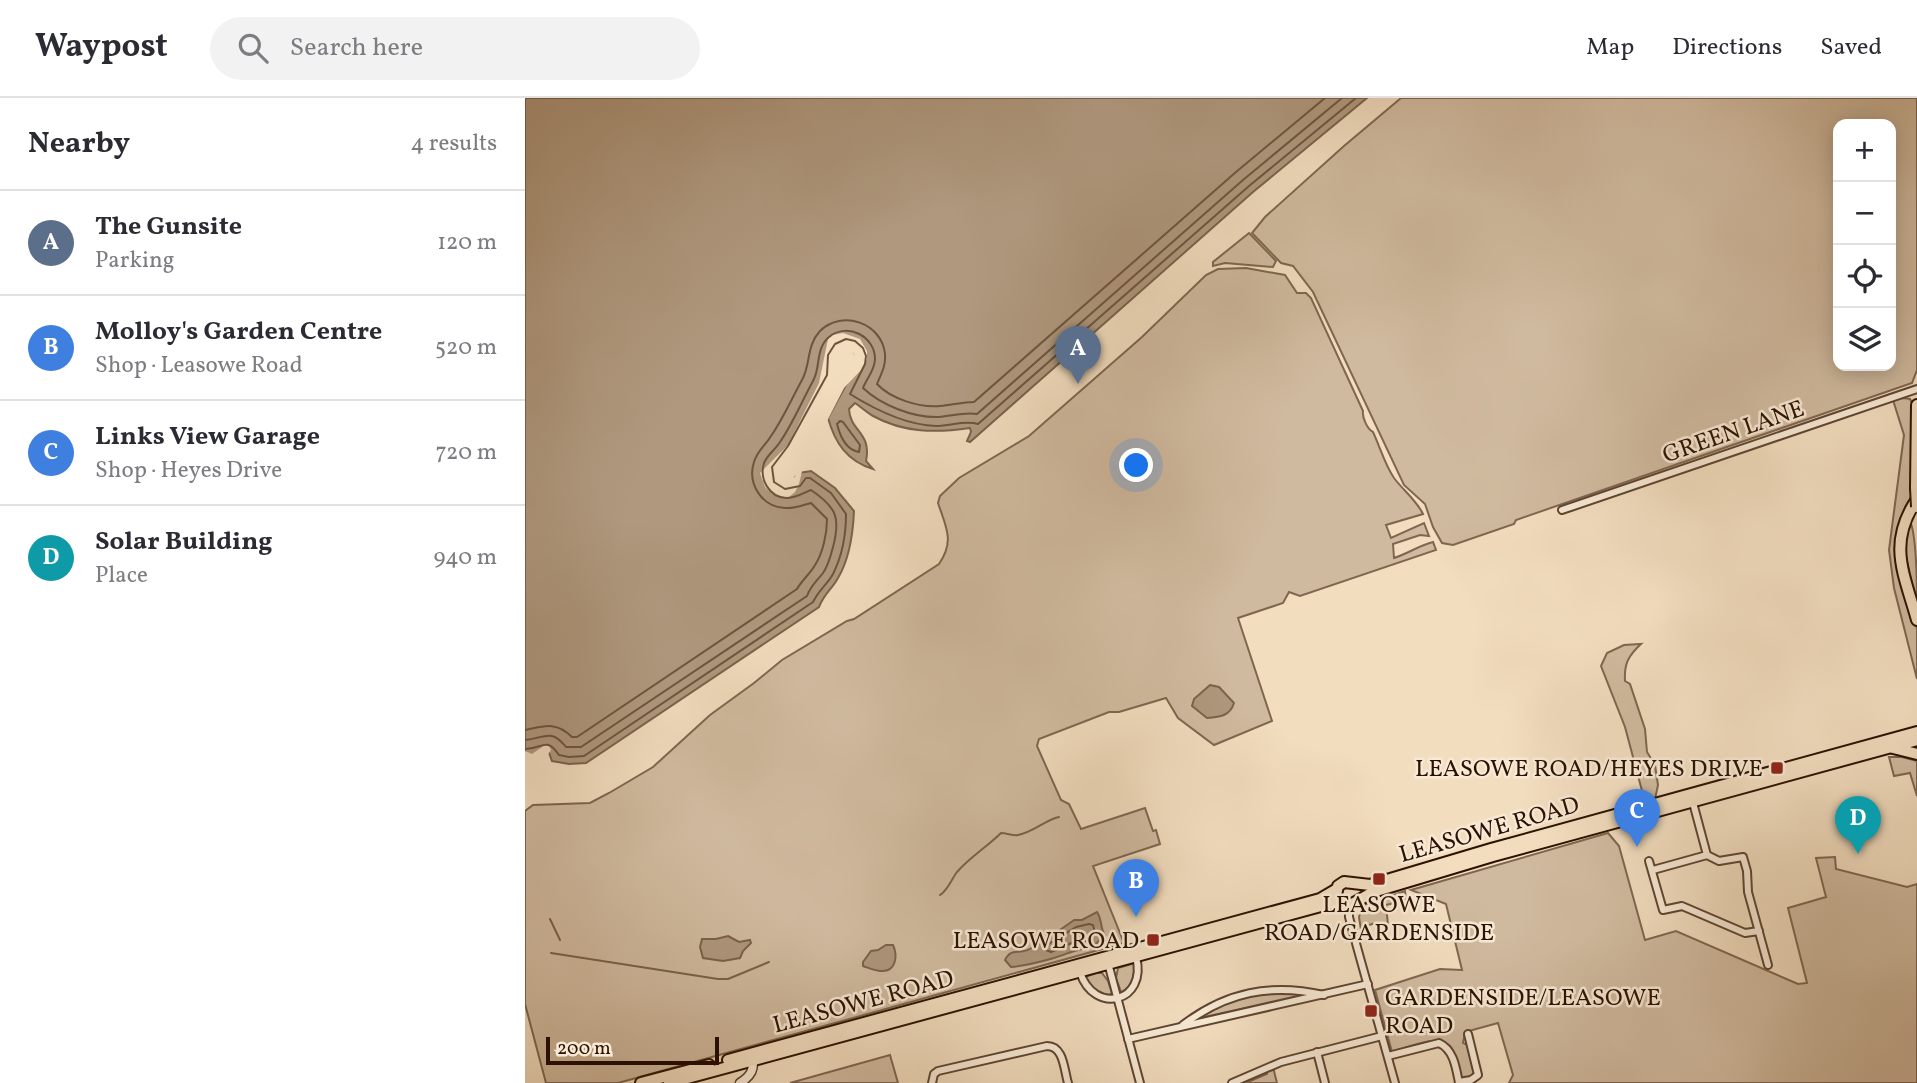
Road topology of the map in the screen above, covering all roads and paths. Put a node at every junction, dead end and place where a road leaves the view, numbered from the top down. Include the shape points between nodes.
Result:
1 (1917, 388) edge
2 (1917, 405) edge
3 (1917, 493) edge
4 (1917, 507) edge
5 (1562, 510) dead end
6 (1917, 620) edge
7 (1917, 732) edge
8 (1917, 740) edge
9 (1890, 748) junction
10 (1917, 754) edge
11 (1691, 798) junction
12 (1707, 855) junction
13 (1649, 861) dead end
14 (1653, 870) junction
15 (1355, 884) junction
16 (1337, 889) junction
17 (1349, 902) junction
18 (1759, 930) junction
19 (1136, 957) junction
20 (1107, 960) junction
21 (1768, 965) dead end
22 (1080, 972) junction
23 (1368, 984) junction
24 (1326, 995) junction
25 (1117, 998) junction
26 (1181, 1026) junction
27 (1468, 1034) dead end
28 (1382, 1036) junction
29 (1128, 1039) junction
30 (1317, 1052) junction
31 (1388, 1056) junction
32 (752, 1057) junction
33 (690, 1077) edge
34 (641, 1083) edge
35 (669, 1083) edge
36 (740, 1083) edge
37 (932, 1083) edge
38 (1068, 1083) edge
39 (1140, 1083) edge
40 (1232, 1083) edge
41 (1325, 1083) edge
42 (1395, 1083) edge
43 (1459, 1083) edge

1 - 5 street, GREEN LANE
2 - 3 main road
3 - 4 main road, bridge
3 - 6 main road via 1900,540
7 - 11 main road, LEASOWE ROAD
8 - 9 main road, LEASOWE ROAD
9 - 10 main road
9 - 11 main road, LEASOWE ROAD
11 - 12 street
11 - 15 main road, LEASOWE ROAD via 1370,885
11 - 17 main road, LEASOWE ROAD
12 - 14 street
12 - 18 street via 1719,861 1743,857
13 - 14 street
14 - 18 street via 1663,910 1682,906 1740,932
15 - 16 main road via 1344,882
15 - 17 main road via 1360,892
16 - 17 main road via 1337,897
16 - 20 main road, LEASOWE ROAD via 1320,899
17 - 19 main road, LEASOWE ROAD
17 - 23 street
18 - 21 street
19 - 20 main road, LEASOWE ROAD
19 - 25 street via 1137,982 1128,994
20 - 22 main road, LEASOWE ROAD
20 - 25 street
20 - 32 main road, LEASOWE ROAD
22 - 25 street via 1084,985 1097,996
22 - 32 main road, LEASOWE ROAD
23 - 24 street
23 - 28 street
24 - 26 street
24 - 26 street via 1302,990 1247,993 1213,1004
25 - 29 street
26 - 29 street
27 - 43 street via 1478,1075
28 - 30 street
28 - 31 street
29 - 39 street
30 - 40 street
30 - 41 street
31 - 42 street
31 - 43 street via 1439,1043 1451,1053
32 - 33 main road, LEASOWE ROAD
32 - 36 street, LEASOWE ROAD via 752,1071
33 - 34 main road, LEASOWE ROAD
33 - 35 main road, LEASOWE ROAD
37 - 38 street via 938,1071 1053,1046 1059,1050

